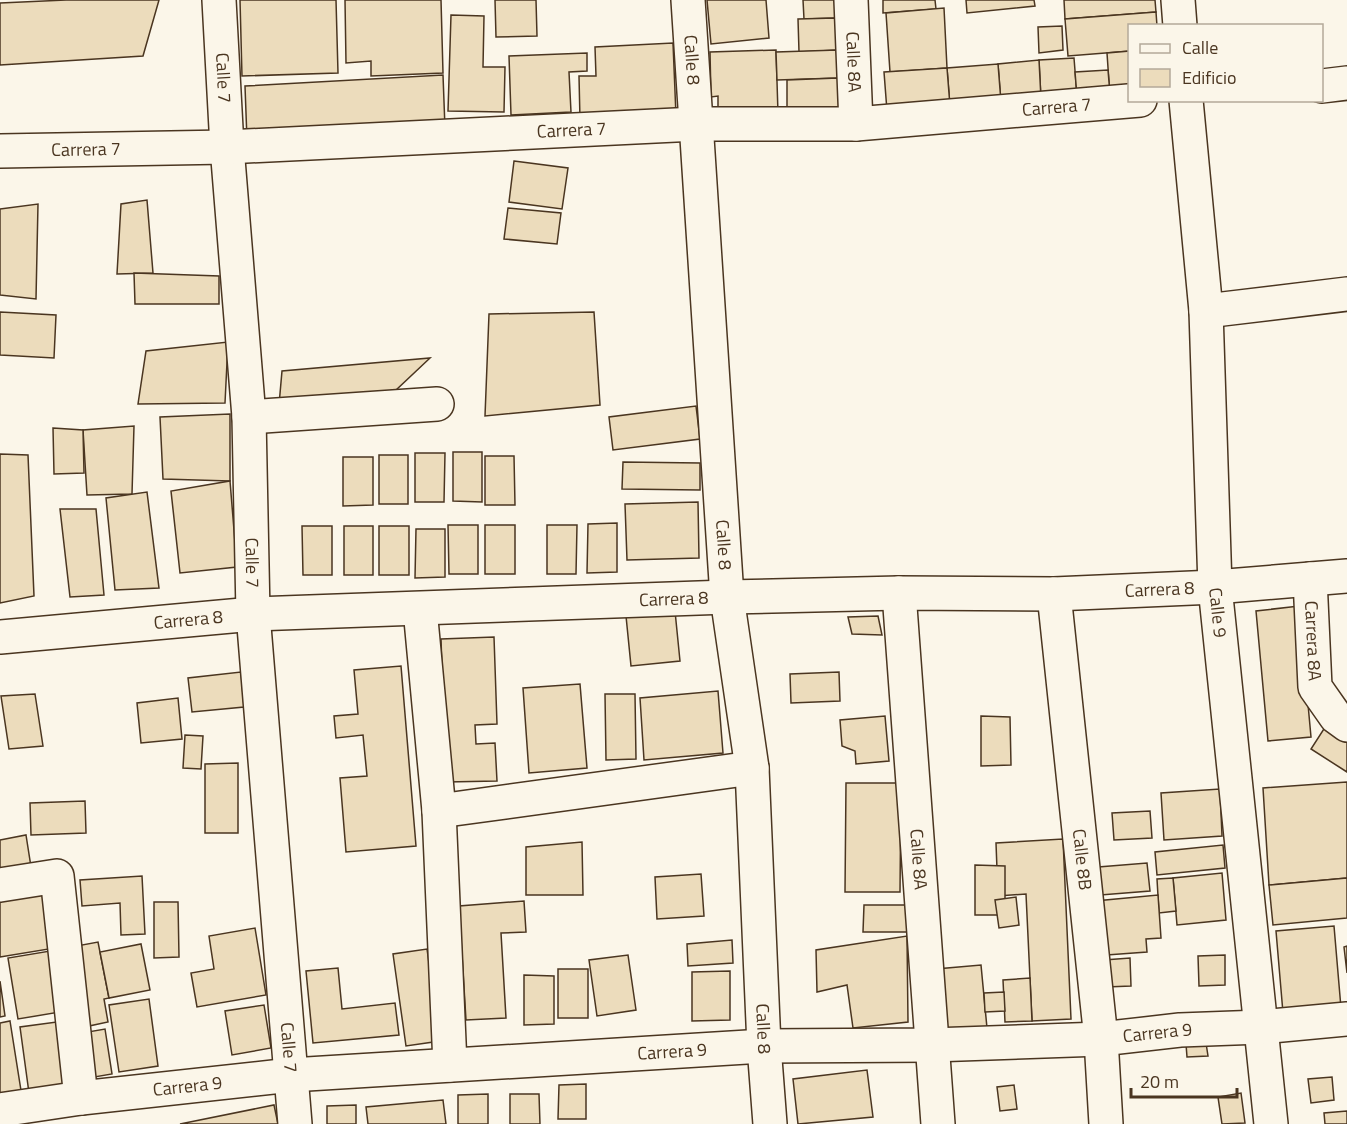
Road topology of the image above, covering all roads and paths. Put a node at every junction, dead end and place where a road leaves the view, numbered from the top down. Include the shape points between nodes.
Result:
1 (219, 0) edge
2 (688, 0) edge
3 (851, 0) edge
4 (1178, 0) edge
5 (1180, 24) edge
6 (1347, 84) edge
7 (1323, 86) edge
8 (1128, 101) edge
9 (1186, 102) edge
10 (696, 124) junction
11 (856, 124) junction
12 (227, 147) junction
13 (0, 151) edge
14 (1347, 294) edge
15 (1206, 311) junction
16 (437, 404) dead end
17 (249, 417) junction
18 (1347, 576) edge
19 (1310, 579) junction
20 (1215, 587) junction
21 (899, 593) junction
22 (1054, 594) junction
23 (727, 597) junction
24 (420, 609) junction
25 (253, 614) junction
26 (0, 636) edge
27 (1347, 725) edge
28 (752, 768) junction
29 (439, 811) junction
30 (0, 885) edge
31 (1347, 1019) edge
32 (1261, 1027) junction
33 (1101, 1039) junction
34 (932, 1045) junction
35 (764, 1046) junction
36 (450, 1065) junction
37 (291, 1075) junction
38 (81, 1098) junction
39 (0, 1110) edge
40 (295, 1124) edge
41 (770, 1124) edge
42 (938, 1124) edge
43 (1106, 1124) edge
44 (1271, 1124) edge

1 - 12 street, Calle 7
2 - 10 street, Calle 8
3 - 11 street, Calle 8A
4 - 5 street
6 - 7 street
8 - 11 street, Carrera 7
9 - 15 street, Calle 9
10 - 11 street, Carrera 7
10 - 12 street, Carrera 7
10 - 23 street, Calle 8
12 - 13 street, Carrera 7
12 - 17 street, Calle 7
14 - 15 street
15 - 20 street, Calle 9
16 - 17 street
17 - 25 street, Calle 7
18 - 19 street, Carrera 8
19 - 20 street, Carrera 8
19 - 27 street, Carrera 8A via 1315,687 1336,717
20 - 22 street, Carrera 8
20 - 32 street, Calle 9
21 - 22 street, Carrera 8
21 - 23 street, Carrera 8
21 - 34 street, Calle 8A
22 - 33 street, Calle 8B
23 - 24 street, Carrera 8
23 - 28 street, Calle 8
24 - 25 street, Carrera 8
24 - 29 street
25 - 26 street, Carrera 8
25 - 37 street, Calle 7
28 - 29 street
28 - 35 street, Calle 8
29 - 36 street
30 - 38 street via 57,876
31 - 32 street, Carrera 9
32 - 33 street, Carrera 9 via 1180,1030
32 - 44 street, Calle 9
33 - 34 street, Carrera 9
33 - 43 street, Calle 8B
34 - 35 street, Carrera 9
34 - 42 street, Calle 8A
35 - 36 street, Carrera 9
35 - 41 street, Calle 8
36 - 37 street, Carrera 9
37 - 38 street, Carrera 9
37 - 40 street, Calle 7
38 - 39 street, Carrera 9

